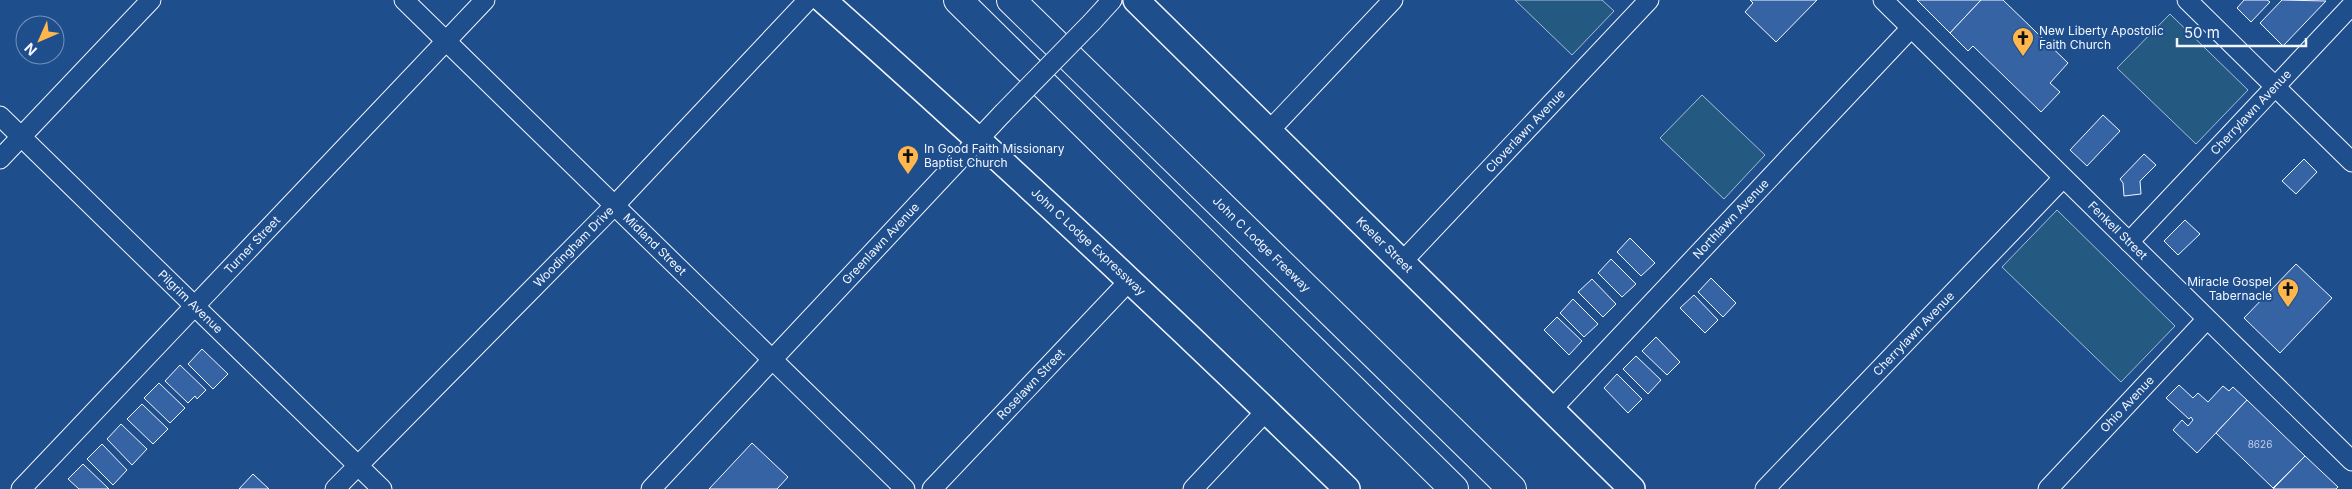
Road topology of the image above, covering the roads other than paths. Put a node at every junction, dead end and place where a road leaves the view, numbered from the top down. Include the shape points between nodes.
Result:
1 (151, 0) edge
2 (404, 0) edge
3 (485, 0) edge
4 (808, 0) edge
5 (823, 0) edge
6 (958, 0) edge
7 (1011, 0) edge
8 (1112, 0) edge
9 (1136, 0) edge
10 (1393, 0) edge
11 (1649, 0) edge
12 (1883, 0) edge
13 (2187, 0) edge
14 (2352, 5) edge
15 (1911, 28) junction
16 (446, 41) junction
17 (2276, 87) junction
18 (0, 116) edge
19 (1269, 131) junction
20 (21, 137) junction
21 (979, 141) junction
22 (0, 159) edge
23 (2352, 162) edge
24 (2063, 178) junction
25 (615, 206) junction
26 (2128, 242) junction
27 (1402, 262) junction
28 (1130, 280) junction
29 (195, 306) junction
30 (2207, 319) junction
31 (772, 359) junction
32 (1552, 409) junction
33 (1267, 410) junction
34 (2352, 461) edge
35 (358, 465) junction
36 (21, 489) edge
37 (335, 489) edge
38 (382, 489) edge
39 (651, 489) edge
40 (905, 489) edge
41 (932, 489) edge
42 (1194, 489) edge
43 (1347, 489) edge
44 (1454, 489) edge
45 (1512, 489) edge
46 (1632, 489) edge
47 (1764, 489) edge
48 (2048, 489) edge

1 - 20 street
2 - 16 street, Midland Street
3 - 16 street, Turner Street
4 - 25 street, Woodingham Drive
5 - 21 main road, John C Lodge Expressway
6 - 44 highway
7 - 45 highway, John C Lodge Freeway
8 - 21 street, Greenlawn Avenue, bridge
9 - 19 main road, Keeler Street
10 - 19 street
11 - 27 street, Cloverlawn Avenue
12 - 15 street, Fenkell Street
13 - 17 street
14 - 17 street, Cherrylawn Avenue
15 - 24 street, Fenkell Street
15 - 32 street, Northlawn Avenue
16 - 25 street, Midland Street
16 - 29 street, Turner Street
17 - 23 street
17 - 26 street, Cherrylawn Avenue
18 - 20 street, Pilgrim Avenue
19 - 27 main road, Keeler Street
20 - 22 street
20 - 29 street, Pilgrim Avenue
21 - 28 main road, John C Lodge Expressway
21 - 31 street, Greenlawn Avenue
24 - 26 street, Fenkell Street
24 - 47 street, Cherrylawn Avenue
25 - 31 street, Midland Street
25 - 35 street, Woodingham Drive
26 - 30 street, Fenkell Street
27 - 32 main road, Keeler Street
28 - 33 main road, John C Lodge Expressway
28 - 41 street, Roselawn Street
29 - 35 street, Pilgrim Avenue
29 - 36 street, Turner Street
30 - 34 street, Fenkell Street
30 - 48 street, Ohio Avenue
31 - 39 street, Greenlawn Avenue
31 - 40 street, Midland Street
32 - 46 main road, Keeler Street
33 - 42 street
33 - 43 main road, John C Lodge Expressway
35 - 37 street, Woodingham Drive
35 - 38 street, Pilgrim Avenue

